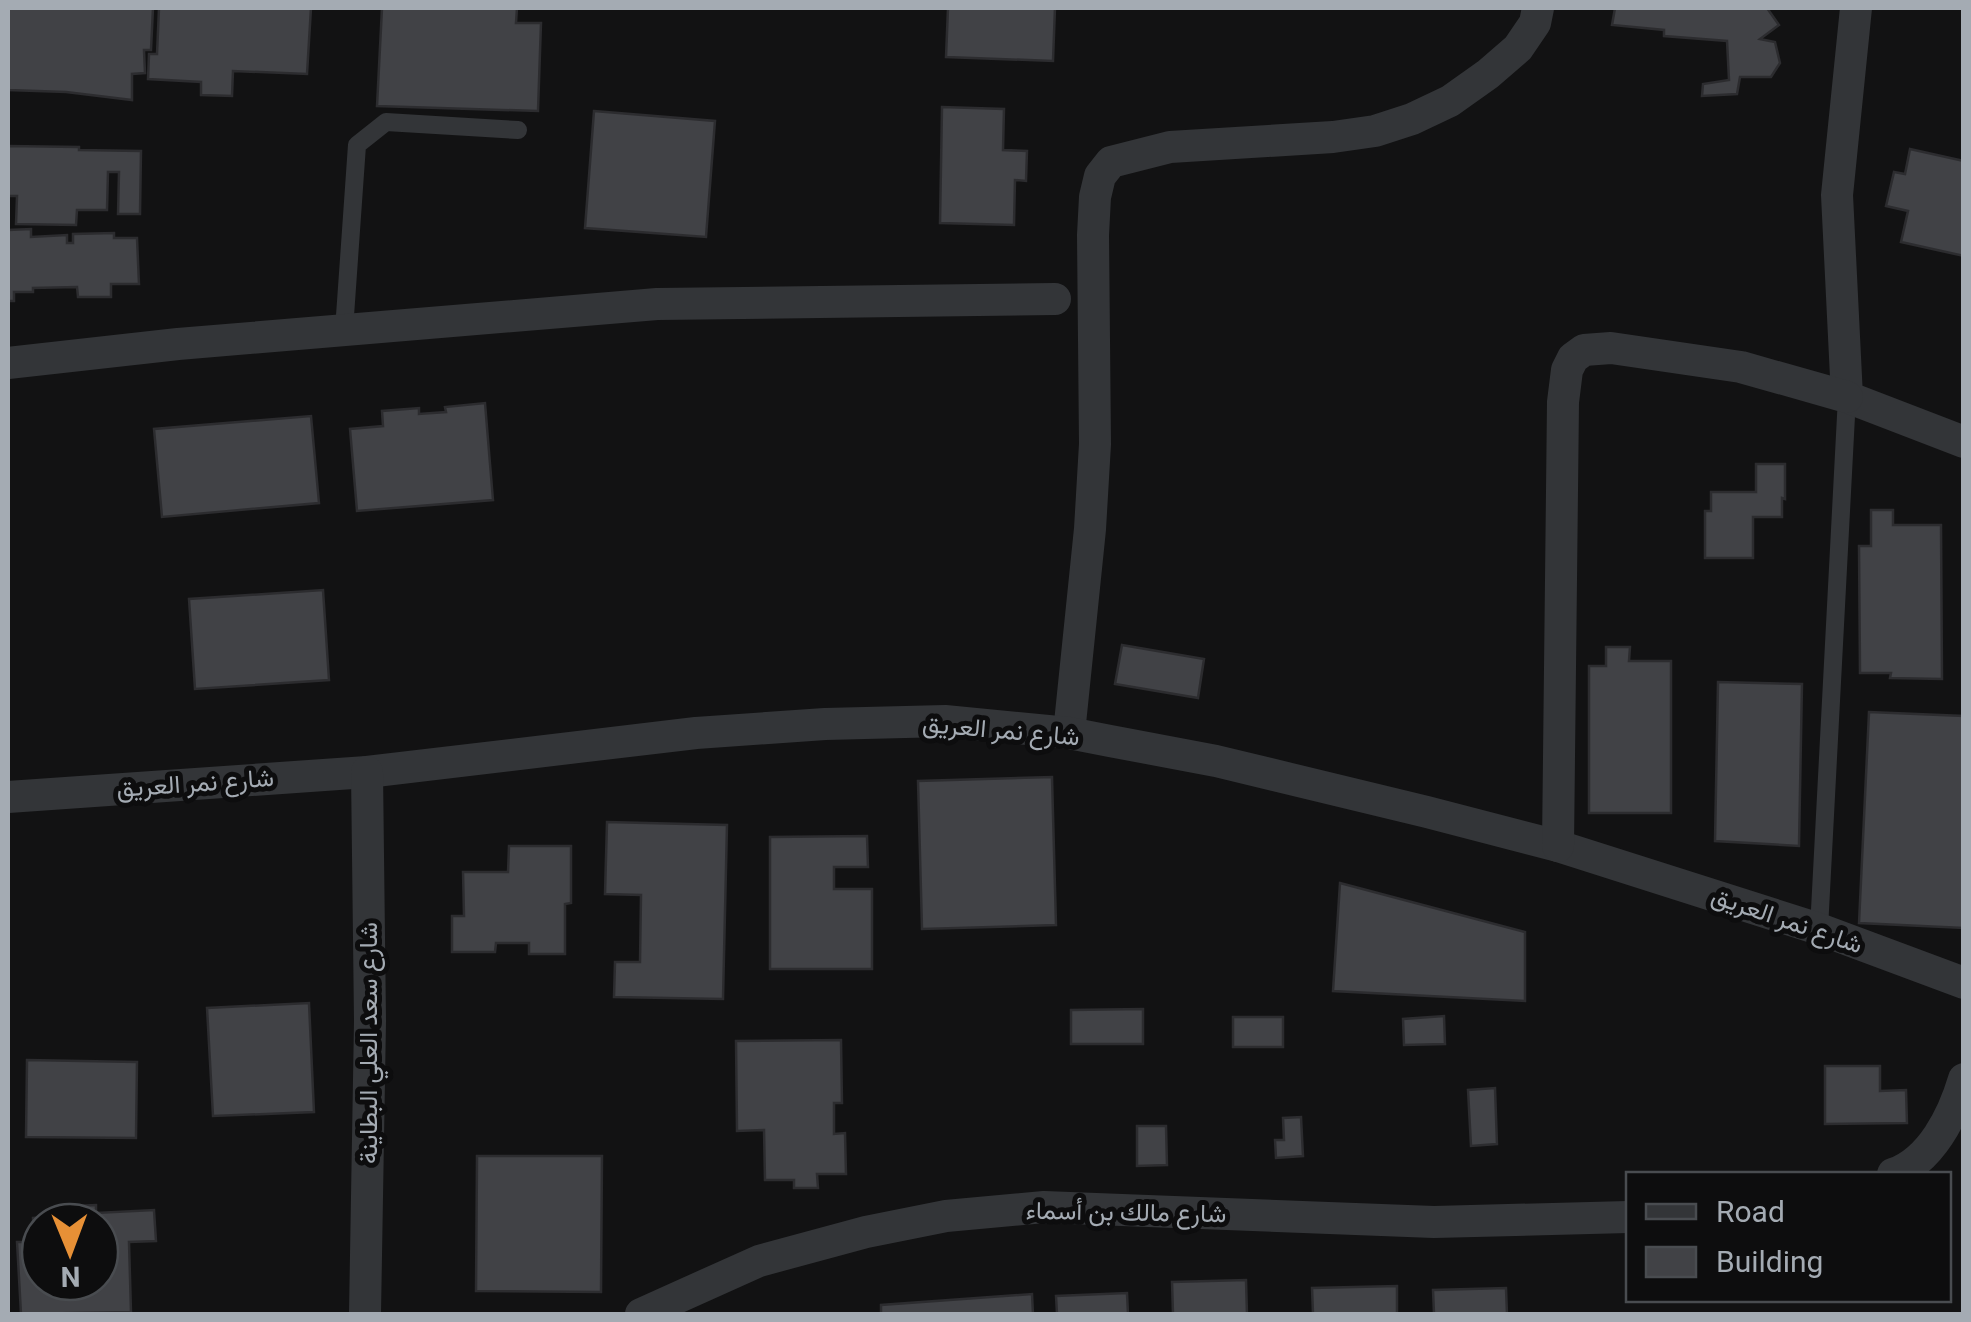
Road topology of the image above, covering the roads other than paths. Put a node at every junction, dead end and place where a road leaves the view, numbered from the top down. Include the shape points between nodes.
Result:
1 (1538, 8) edge
2 (1856, 8) edge
3 (518, 130) dead end
4 (1055, 299) dead end
5 (344, 330) junction
6 (8, 363) edge
7 (1847, 397) junction
8 (1964, 442) edge
9 (1070, 734) junction
10 (367, 772) junction
11 (8, 797) edge
12 (1558, 846) junction
13 (1819, 929) junction
14 (1964, 982) edge
15 (1964, 1079) edge
16 (1898, 1172) edge
17 (1626, 1218) edge
18 (365, 1314) edge
19 (641, 1314) edge

1 - 9 street via 1518,48 1450,101 1412,119 1333,136 1170,147 1111,162 1100,176 1095,444
2 - 7 street via 1838,195
3 - 5 lane via 386,122 357,145
4 - 5 street via 658,304
5 - 6 street
7 - 8 street
7 - 12 street via 1741,368 1611,348 1573,358 1563,402
7 - 13 lane
9 - 10 street, شارع نمر العريق via 945,721 825,724
9 - 12 street, شارع نمر العريق via 1216,761
10 - 11 street, شارع نمر العريق
10 - 18 street, شارع سعد العلي البطاينة
12 - 13 street, شارع نمر العريق
13 - 14 street, شارع نمر العريق
15 - 16 street via 1941,1136
17 - 19 street, شارع مالك بن أسماء via 1434,1222 1044,1207 946,1216 759,1261

